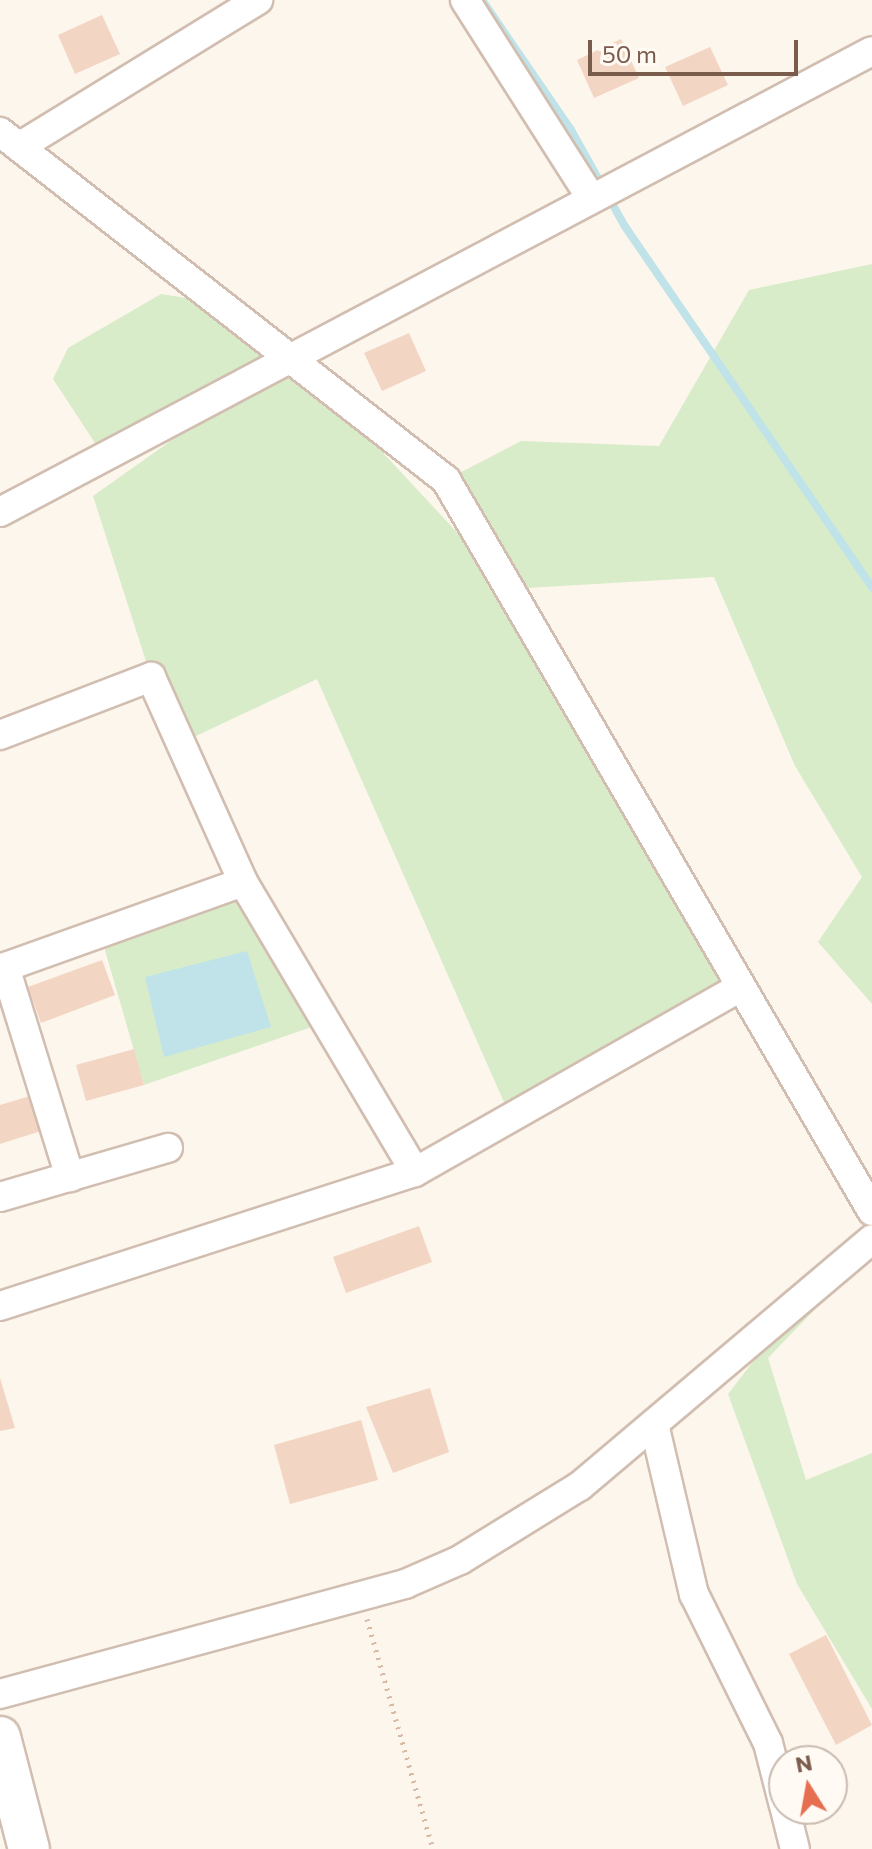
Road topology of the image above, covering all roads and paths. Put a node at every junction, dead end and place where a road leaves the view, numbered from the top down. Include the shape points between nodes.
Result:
1 (258, 0) edge
2 (465, 0) edge
3 (872, 51) edge
4 (9, 139) edge
5 (589, 195) junction
6 (292, 355) junction
7 (0, 512) edge
8 (0, 735) edge
9 (243, 882) junction
10 (3, 968) edge
11 (740, 987) junction
12 (168, 1148) dead end
13 (415, 1172) junction
14 (70, 1177) junction
15 (0, 1197) edge
16 (872, 1211) edge
17 (872, 1239) edge
18 (0, 1306) edge
19 (654, 1424) junction
20 (361, 1596) junction
21 (0, 1694) edge
22 (0, 1737) edge
23 (768, 1745) edge
24 (789, 1825) edge
25 (29, 1849) edge
26 (433, 1849) edge
27 (795, 1849) edge

1 - 4 street
2 - 5 street
3 - 5 street
4 - 6 street
5 - 6 street
6 - 7 street
6 - 11 street via 446,480
8 - 9 street via 151,677
9 - 10 street
9 - 13 street
10 - 14 street
11 - 13 street
11 - 16 street
12 - 14 street
13 - 18 street
14 - 15 street
17 - 19 street
19 - 20 street via 580,1486 460,1560
19 - 23 street via 694,1594
20 - 21 street
20 - 26 path
22 - 25 street
24 - 27 street

